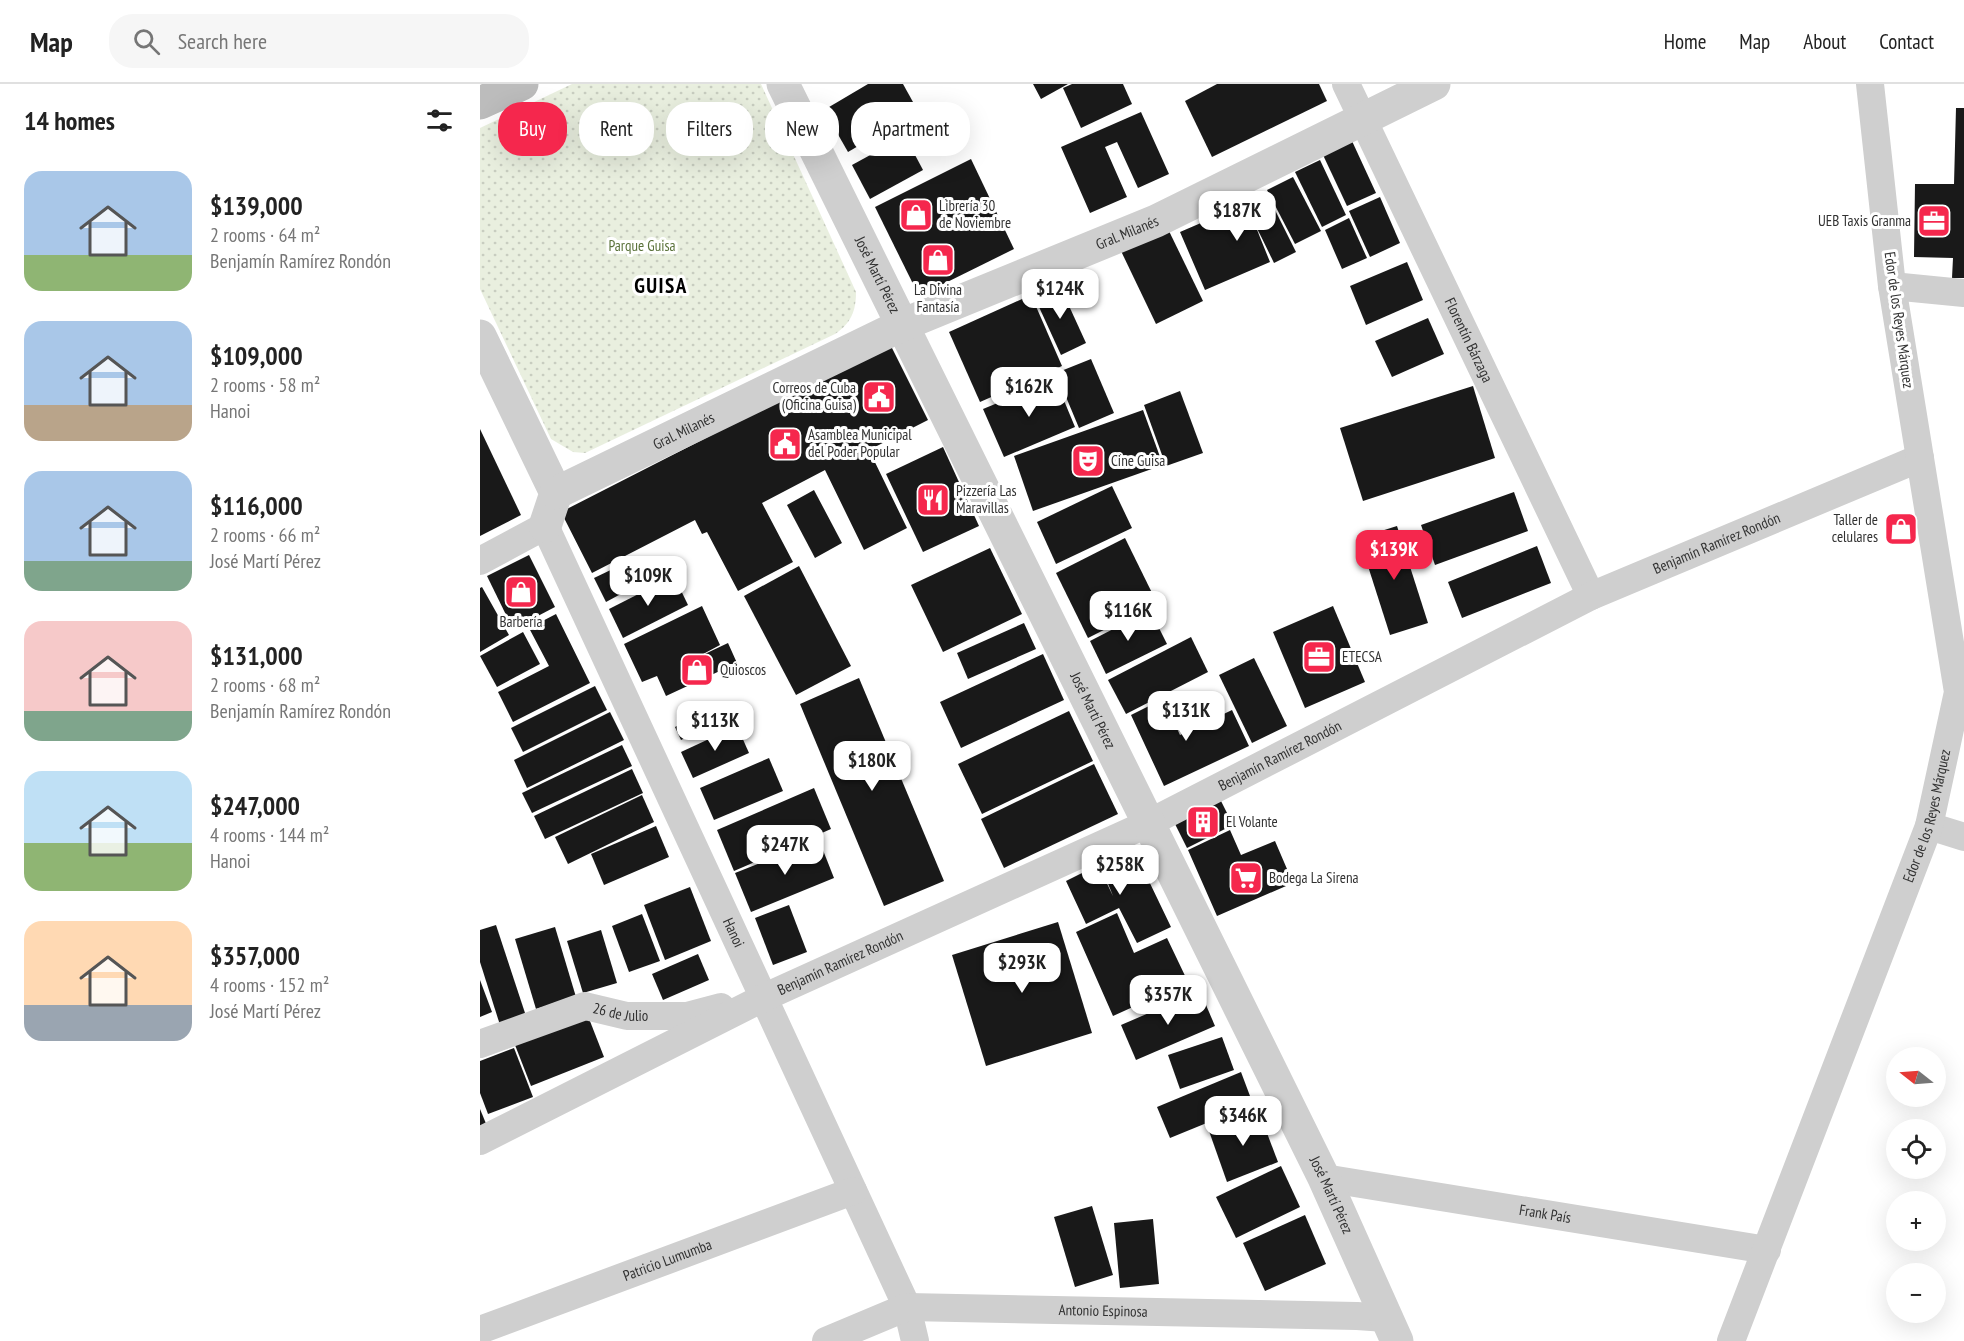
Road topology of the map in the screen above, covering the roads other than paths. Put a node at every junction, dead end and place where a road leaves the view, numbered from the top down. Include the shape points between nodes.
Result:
1 (522, 84) edge
2 (783, 84) edge
3 (1346, 84) edge
4 (1434, 84) edge
5 (1870, 84) edge
6 (480, 103) edge
7 (1363, 119) junction
8 (1892, 286) junction
9 (1964, 293) edge
10 (902, 325) junction
11 (480, 336) edge
12 (1920, 458) junction
13 (556, 493) junction
14 (545, 526) junction
15 (480, 561) edge
16 (1591, 596) junction
17 (1147, 824) junction
18 (1929, 826) junction
19 (1964, 837) edge
20 (765, 997) junction
21 (480, 1044) edge
22 (480, 1141) edge
23 (1324, 1178) junction
24 (853, 1191) junction
25 (1767, 1250) junction
26 (907, 1307) junction
27 (480, 1330) edge
28 (1391, 1330) edge
29 (826, 1341) edge
30 (915, 1341) edge
31 (1731, 1341) edge

1 - 6 main road
2 - 10 street, José Martí Pérez
3 - 7 street, Florentín Bárzaga
4 - 7 street, Gral. Milanés
5 - 8 street, Edor de los Reyes Márquez
7 - 10 street, Gral. Milanés via 1156,221
7 - 16 street, Florentín Bárzaga
8 - 9 street
8 - 12 street, Edor de los Reyes Márquez
10 - 13 street, Gral. Milanés
10 - 17 street, José Martí Pérez
11 - 13 street
12 - 16 street, Benjamín Ramírez Rondón
12 - 18 street, Edor de los Reyes Márquez via 1958,692
13 - 14 street
14 - 15 street
14 - 20 street, Hanoi
16 - 17 street, Benjamín Ramírez Rondón
17 - 20 street, Benjamín Ramírez Rondón
17 - 23 street, José Martí Pérez
18 - 19 street
18 - 25 street, Edor de los Reyes Márquez
20 - 21 street, 26 de Julio via 687,1016 627,1016 585,1006
20 - 22 street, Benjamín Ramírez Rondón
20 - 24 street, Hanoi
23 - 25 street, Frank País
23 - 28 street, José Martí Pérez
24 - 26 street, Hanoi
24 - 27 street, Patricio Lumumba
25 - 31 street, Edor de los Reyes Márquez
26 - 28 street, Antonio Espinosa via 1357,1316
26 - 29 street, Antonio Espinosa
26 - 30 street, Hanoi

